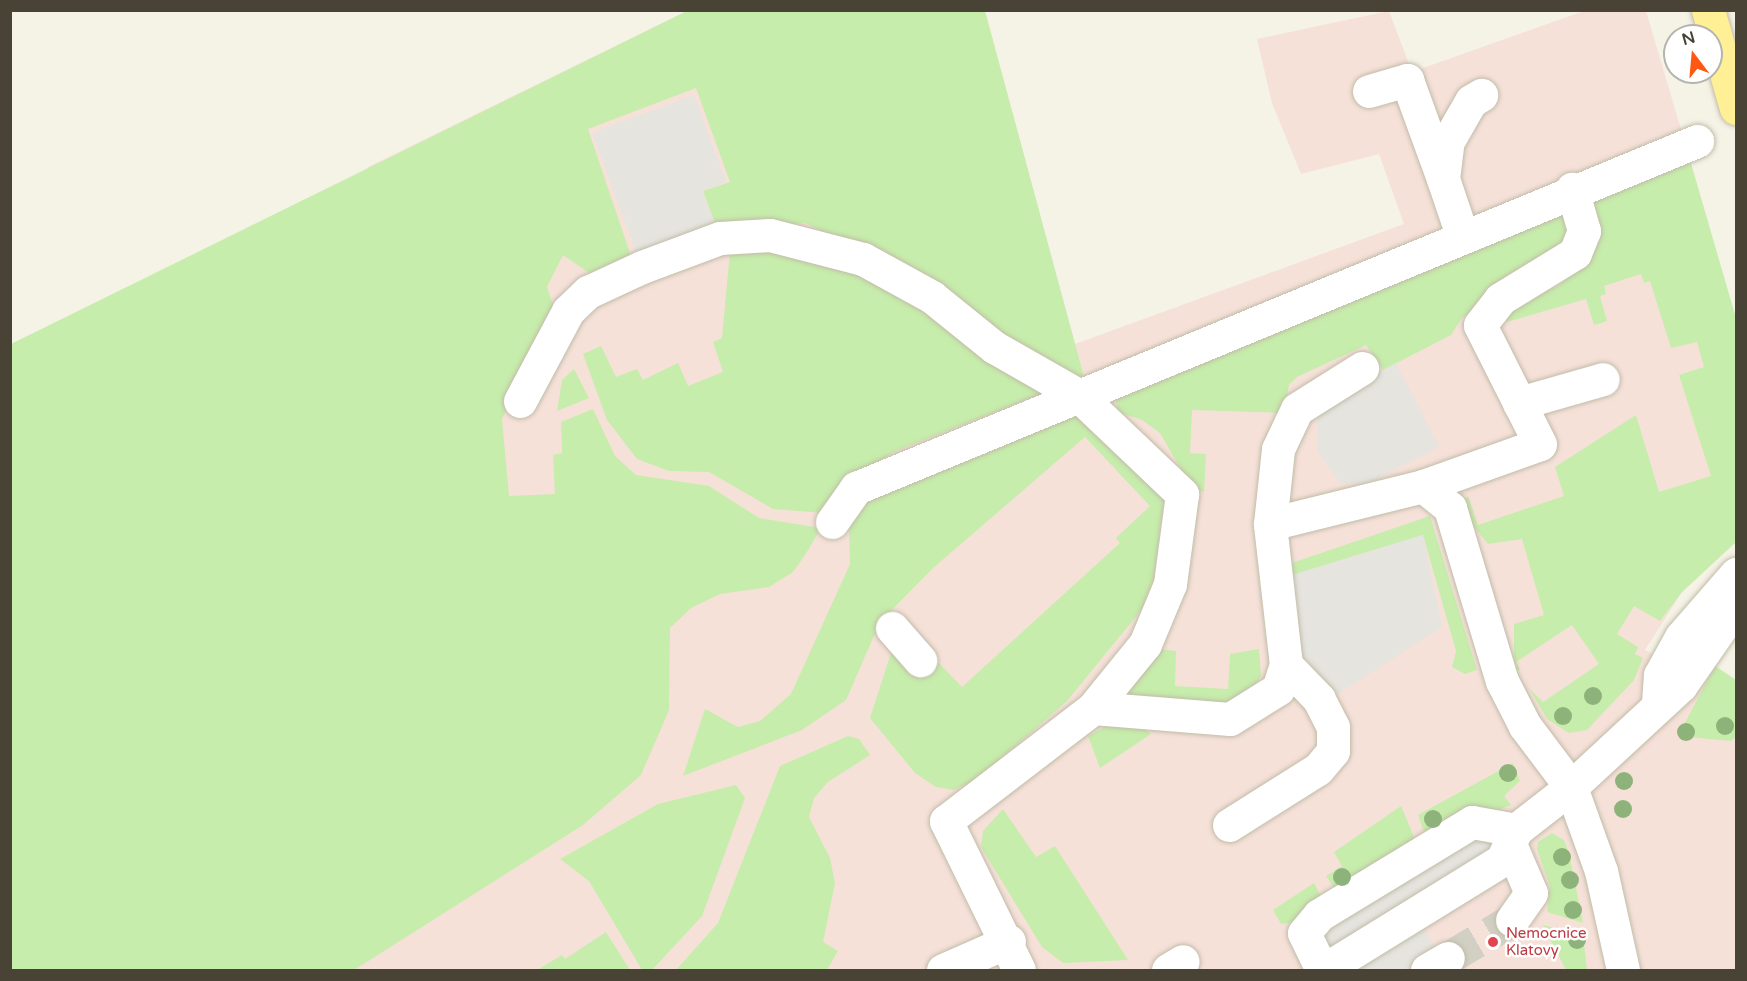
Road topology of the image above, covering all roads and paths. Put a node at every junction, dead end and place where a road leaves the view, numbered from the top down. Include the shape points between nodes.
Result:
1 (1708, 10) edge
2 (1369, 91) dead end
3 (1481, 95) dead end
4 (1737, 108) edge
5 (1697, 141) dead end
6 (1443, 179) junction
7 (1572, 189) junction
8 (1462, 235) junction
9 (1362, 368) dead end
10 (1603, 380) dead end
11 (1078, 395) junction
12 (520, 401) dead end
13 (1520, 403) junction
14 (1424, 486) junction
15 (832, 522) dead end
16 (1270, 524) junction
17 (1737, 574) edge
18 (1737, 606) edge
19 (892, 628) dead end
20 (920, 660) dead end
21 (1286, 665) junction
22 (1658, 703) junction
23 (1093, 708) junction
24 (1571, 787) junction
25 (1229, 825) dead end
26 (1513, 837) junction
27 (1512, 920) tunnel mouth
28 (1014, 956) edge
29 (1631, 963) edge
30 (943, 970) edge
31 (1323, 970) edge

1 - 4 main road
2 - 6 lane via 1407,80
3 - 6 lane via 1471,101 1448,141
5 - 7 lane
6 - 8 lane
7 - 8 lane
7 - 13 lane via 1584,231 1575,253 1500,298 1480,325
8 - 11 lane
9 - 16 lane via 1297,409 1278,449
10 - 13 lane
11 - 12 lane via 994,347 932,297 863,259 770,235 720,238 588,292 568,311
11 - 15 lane via 856,488
11 - 23 lane via 1182,494 1170,584 1145,644
13 - 14 lane via 1540,444
14 - 16 lane
14 - 24 lane via 1450,508 1502,681 1525,726
16 - 21 lane
17 - 22 lane via 1681,637 1660,675
18 - 22 lane via 1681,685
19 - 20 lane
21 - 23 lane via 1278,689 1230,719
21 - 25 lane via 1319,699 1333,727 1333,751 1318,769
22 - 24 lane
23 - 28 lane via 1003,787 946,821
24 - 26 lane
24 - 29 lane
26 - 27 lane via 1530,892
26 - 31 lane via 1503,860
26 - 31 lane via 1472,822 1319,915 1304,933
28 - 30 lane

